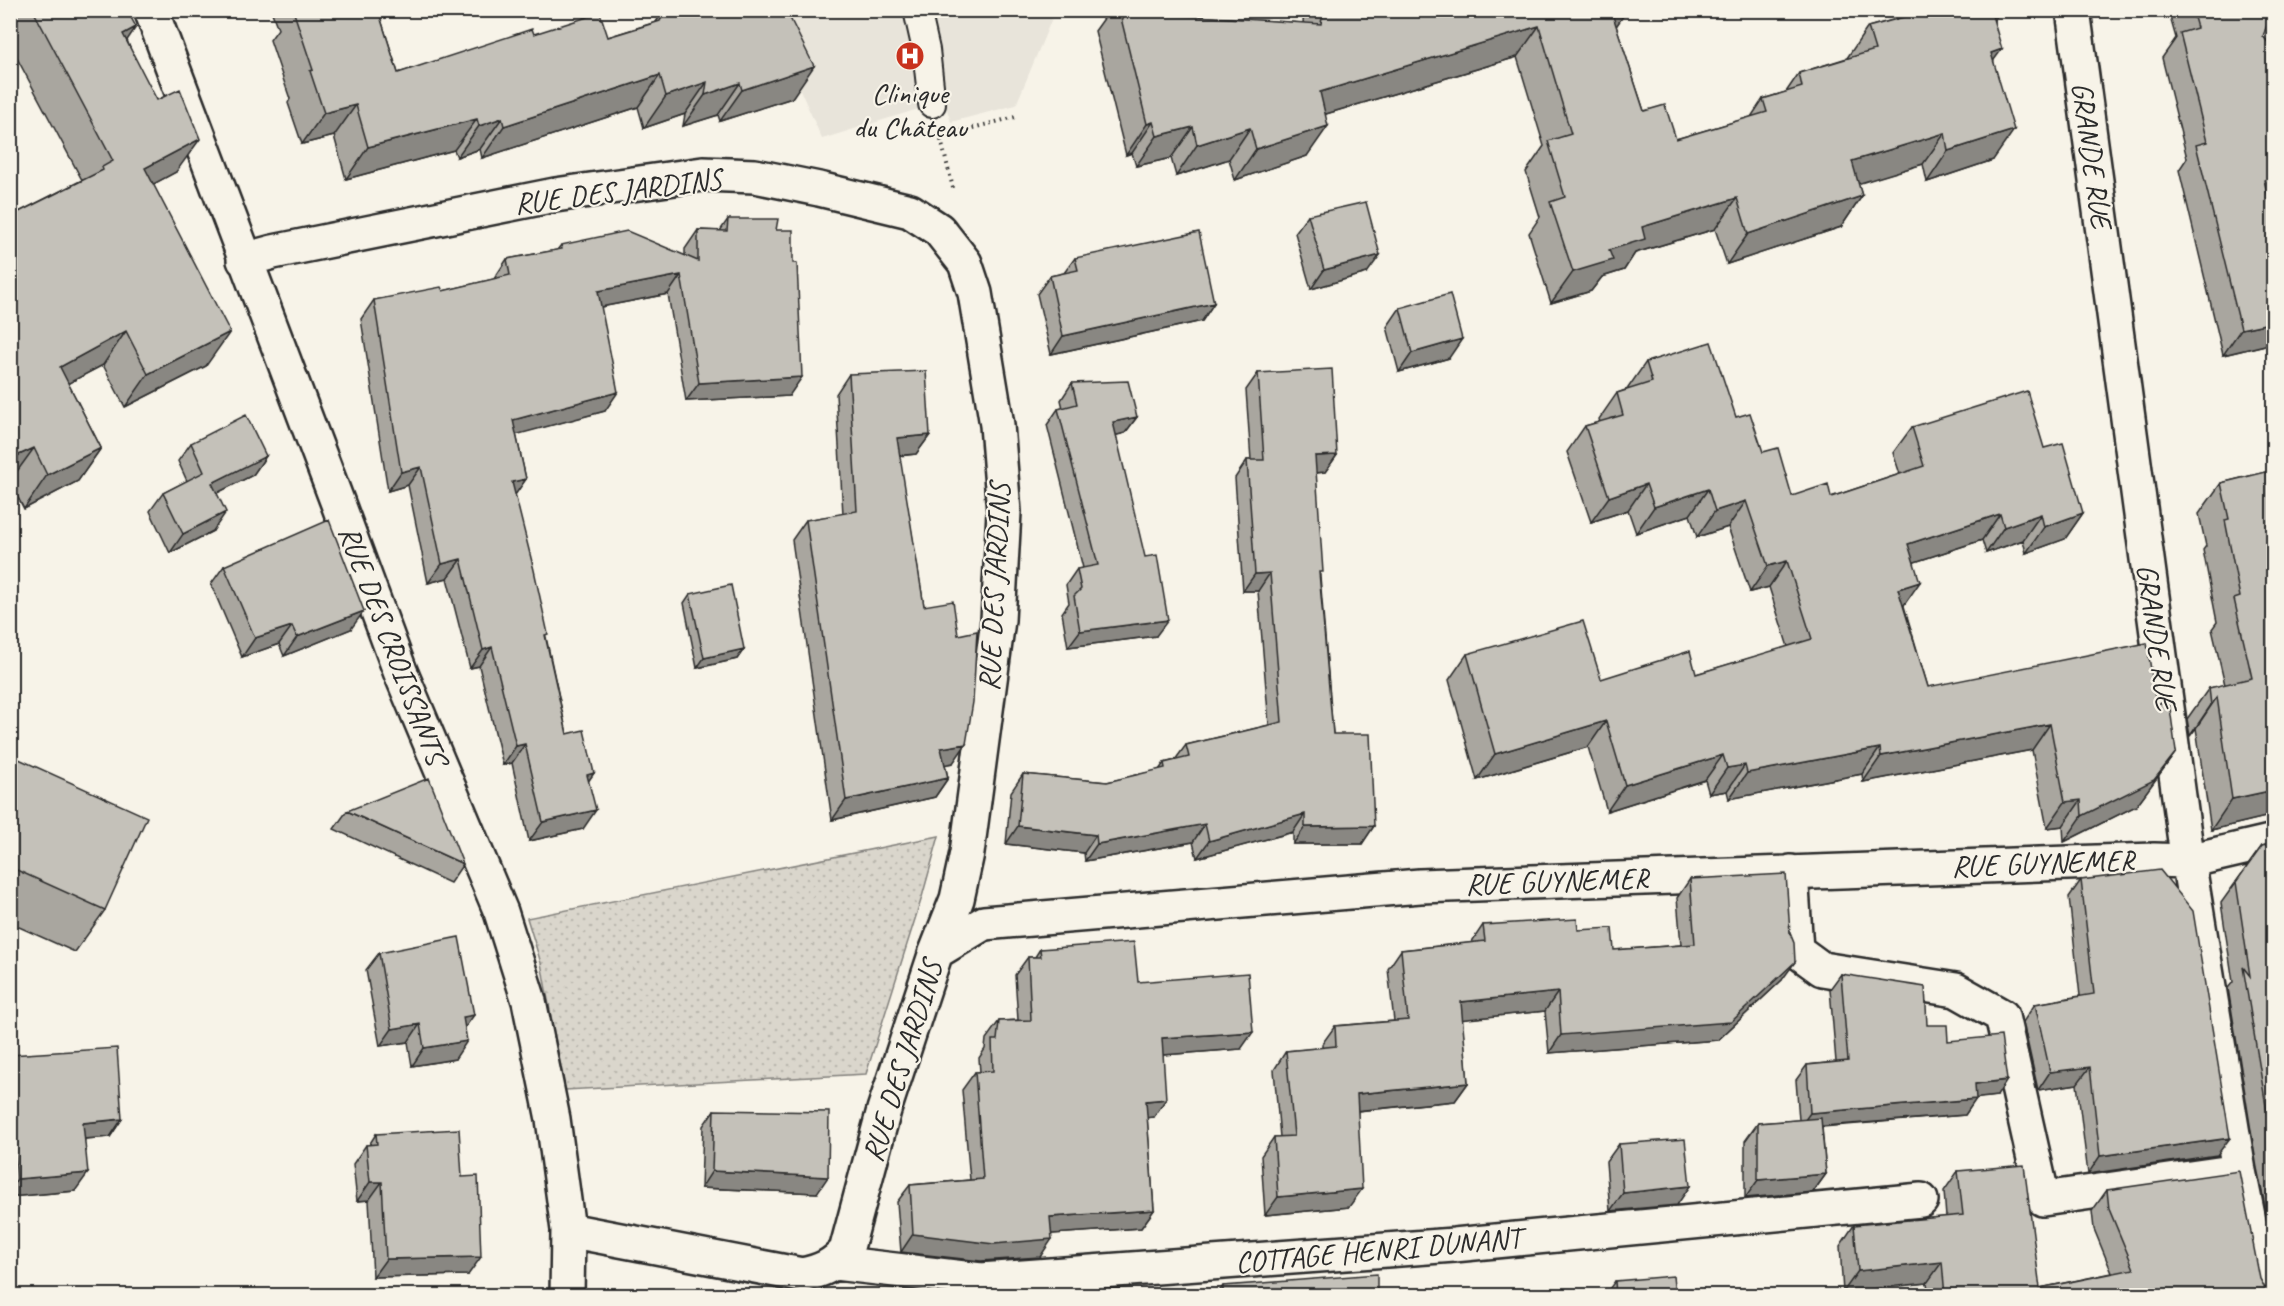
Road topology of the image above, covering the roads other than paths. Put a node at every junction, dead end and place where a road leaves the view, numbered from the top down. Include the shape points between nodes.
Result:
1 (151, 10) edge
2 (917, 10) edge
3 (2073, 10) edge
4 (932, 105) dead end
5 (244, 260) junction
6 (2274, 841) edge
7 (2188, 861) junction
8 (1791, 872) junction
9 (936, 952) junction
10 (2239, 1170) junction
11 (1921, 1200) dead end
12 (568, 1230) junction
13 (835, 1263) junction
14 (567, 1296) edge
15 (2264, 1296) edge

1 - 5 street, RUE DES CROISSANTS
2 - 4 lane
3 - 7 street, GRANDE RUE
5 - 9 street, RUE DES JARDINS via 555,195 704,174 754,176 819,189 910,211 939,230 965,263 975,293 997,425 1004,512 998,620 967,853 957,899
5 - 12 street, RUE DES CROISSANTS via 400,671 501,912 530,1001 553,1119
6 - 7 street, RUE GUYNEMER
7 - 8 street, RUE GUYNEMER
7 - 10 street, GRANDE RUE
8 - 9 street, RUE GUYNEMER via 1420,886 984,923
8 - 10 street via 1796,950 1822,969 1956,990 2002,1016 2043,1199
9 - 13 street, RUE DES JARDINS via 884,1110 846,1251
10 - 15 street, GRANDE RUE
11 - 13 street, COTTAGE HENRI DUNANT via 1454,1245 981,1280
12 - 13 street via 802,1275
12 - 14 street, RUE DES CROISSANTS

